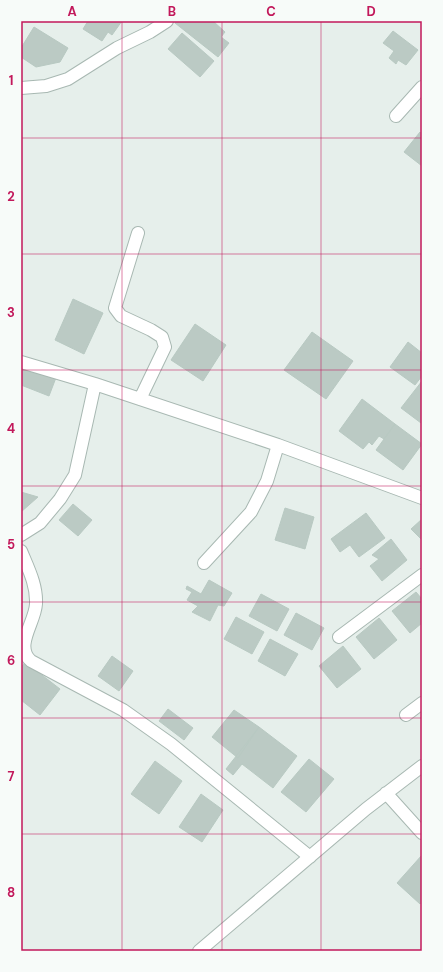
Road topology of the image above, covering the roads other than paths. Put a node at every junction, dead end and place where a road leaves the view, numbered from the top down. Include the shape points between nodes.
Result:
1 (167, 21) edge
2 (422, 87) edge
3 (21, 88) edge
4 (396, 116) dead end
5 (138, 233) dead end
6 (21, 362) edge
7 (95, 384) junction
8 (140, 399) junction
9 (278, 445) junction
10 (422, 498) edge
11 (21, 535) edge
12 (21, 551) edge
13 (204, 563) dead end
14 (422, 575) edge
15 (339, 637) dead end
16 (422, 703) edge
17 (406, 715) dead end
18 (422, 766) edge
19 (386, 794) junction
20 (422, 833) edge
21 (310, 856) junction
22 (199, 951) edge

1 - 3 street via 68,79 46,86
2 - 4 street
5 - 8 street via 115,308 121,316 162,337 165,347
6 - 7 street
7 - 8 street
7 - 11 street via 75,475 60,499 40,523
8 - 9 street
9 - 10 street
9 - 13 street via 267,481 251,512
12 - 21 street via 33,578 36,604 24,644 26,657 123,710 171,744
14 - 15 street
16 - 17 street
18 - 19 street
19 - 20 street
19 - 21 street
21 - 22 street

